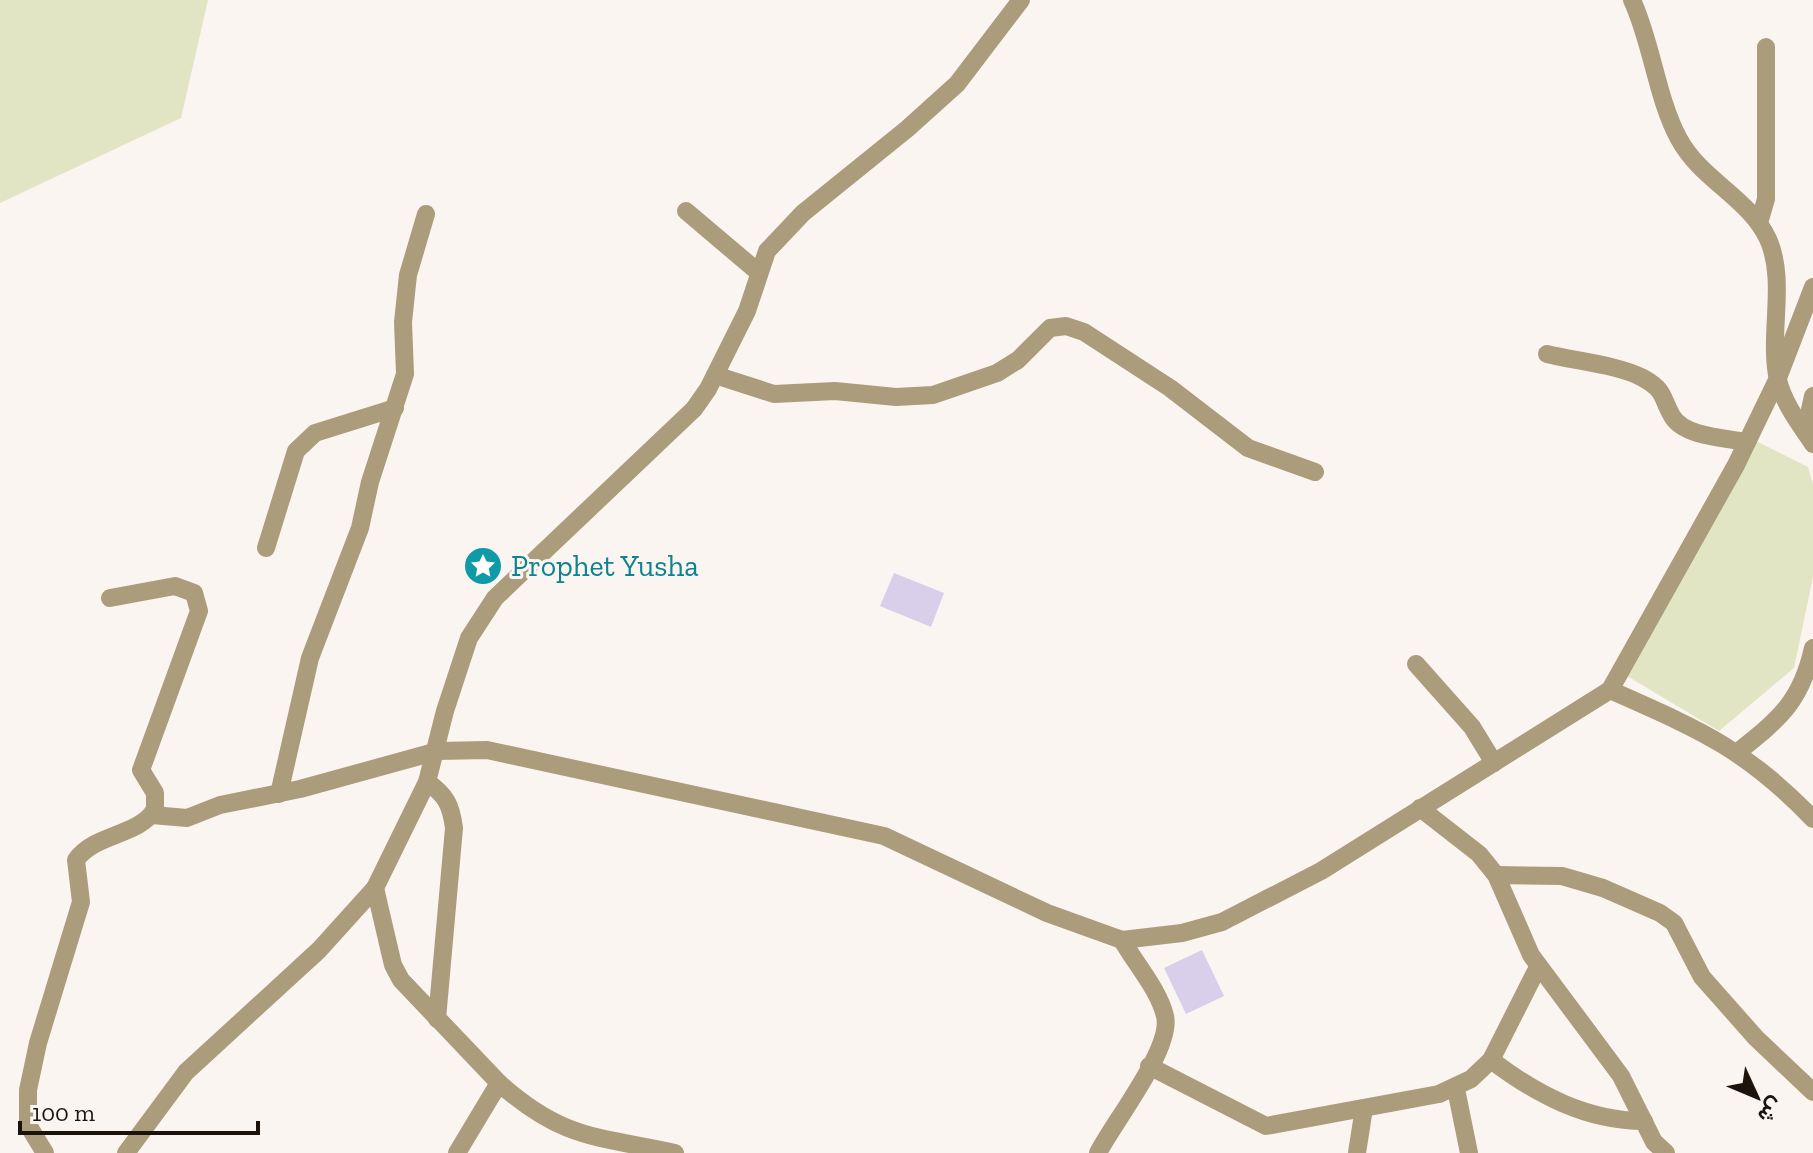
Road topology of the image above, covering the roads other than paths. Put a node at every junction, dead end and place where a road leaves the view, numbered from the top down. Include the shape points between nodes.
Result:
1 (1021, 0) edge
2 (1632, 0) edge
3 (1766, 47) dead end
4 (686, 211) dead end
5 (426, 214) dead end
6 (1759, 223) junction
7 (758, 272) junction
8 (1813, 287) edge
9 (1547, 354) dead end
10 (715, 375) junction
11 (1778, 378) junction
12 (1813, 396) edge
13 (395, 408) junction
14 (1809, 438) edge
15 (1747, 442) junction
16 (1315, 472) dead end
17 (266, 548) dead end
18 (110, 598) dead end
19 (1813, 648) edge
20 (1416, 664) dead end
21 (1610, 690) junction
22 (438, 751) junction
23 (1739, 751) junction
24 (1494, 763) junction
25 (427, 782) junction
26 (279, 794) junction
27 (1420, 808) junction
28 (152, 815) junction
29 (1813, 819) edge
30 (1496, 875) junction
31 (375, 888) junction
32 (1122, 940) junction
33 (1538, 967) junction
34 (437, 1019) junction
35 (1491, 1060) junction
36 (1149, 1066) junction
37 (499, 1083) junction
38 (1456, 1089) junction
39 (1813, 1092) edge
40 (1364, 1108) junction
41 (1644, 1121) junction
42 (45, 1153) edge
43 (126, 1153) edge
44 (457, 1153) edge
45 (675, 1153) edge
46 (1098, 1153) edge
47 (1357, 1153) edge
48 (1469, 1153) edge
49 (1666, 1153) edge

1 - 7 street via 957,84 803,213 767,251
2 - 6 street via 1678,138 1696,164
3 - 6 street via 1766,199
4 - 7 street
5 - 13 street via 408,275 405,374
6 - 11 street via 1774,266
7 - 10 street via 747,311
8 - 11 street
9 - 15 street via 1640,376 1665,394 1681,424
10 - 16 street via 774,394 933,395 997,373 1050,328 1066,326 1084,332 1170,388 1248,448
10 - 22 street via 671,433 495,598 469,638
11 - 14 street via 1786,404
11 - 15 street
12 - 14 street
13 - 17 street via 315,433 296,451
13 - 26 street via 360,528 310,658
15 - 21 street
18 - 28 street via 175,586 194,593 199,611 141,770 157,799
19 - 23 street via 1790,707
20 - 24 street via 1472,727
21 - 23 street
21 - 24 street
22 - 25 street
22 - 26 street
22 - 32 street via 487,750 553,762 884,836 1047,913
23 - 29 street
24 - 27 street
25 - 31 street
25 - 34 street via 445,795 454,828
26 - 28 street via 220,805 187,818
27 - 30 street via 1479,854
27 - 32 street via 1309,879 1222,922
28 - 42 street via 98,841 76,860 81,902 28,1090 28,1125
30 - 33 street
30 - 39 street via 1562,876 1660,913 1674,923 1702,977
31 - 34 street via 393,965
31 - 43 street via 319,950 186,1072
32 - 36 street via 1166,1019
33 - 35 street
33 - 41 street via 1614,1065
34 - 37 street
35 - 38 street
35 - 41 street via 1557,1101 1598,1117
36 - 40 street via 1266,1126
36 - 46 street
37 - 44 street
37 - 45 street via 535,1113 575,1133
38 - 40 street
38 - 48 street
40 - 47 street
41 - 49 street

